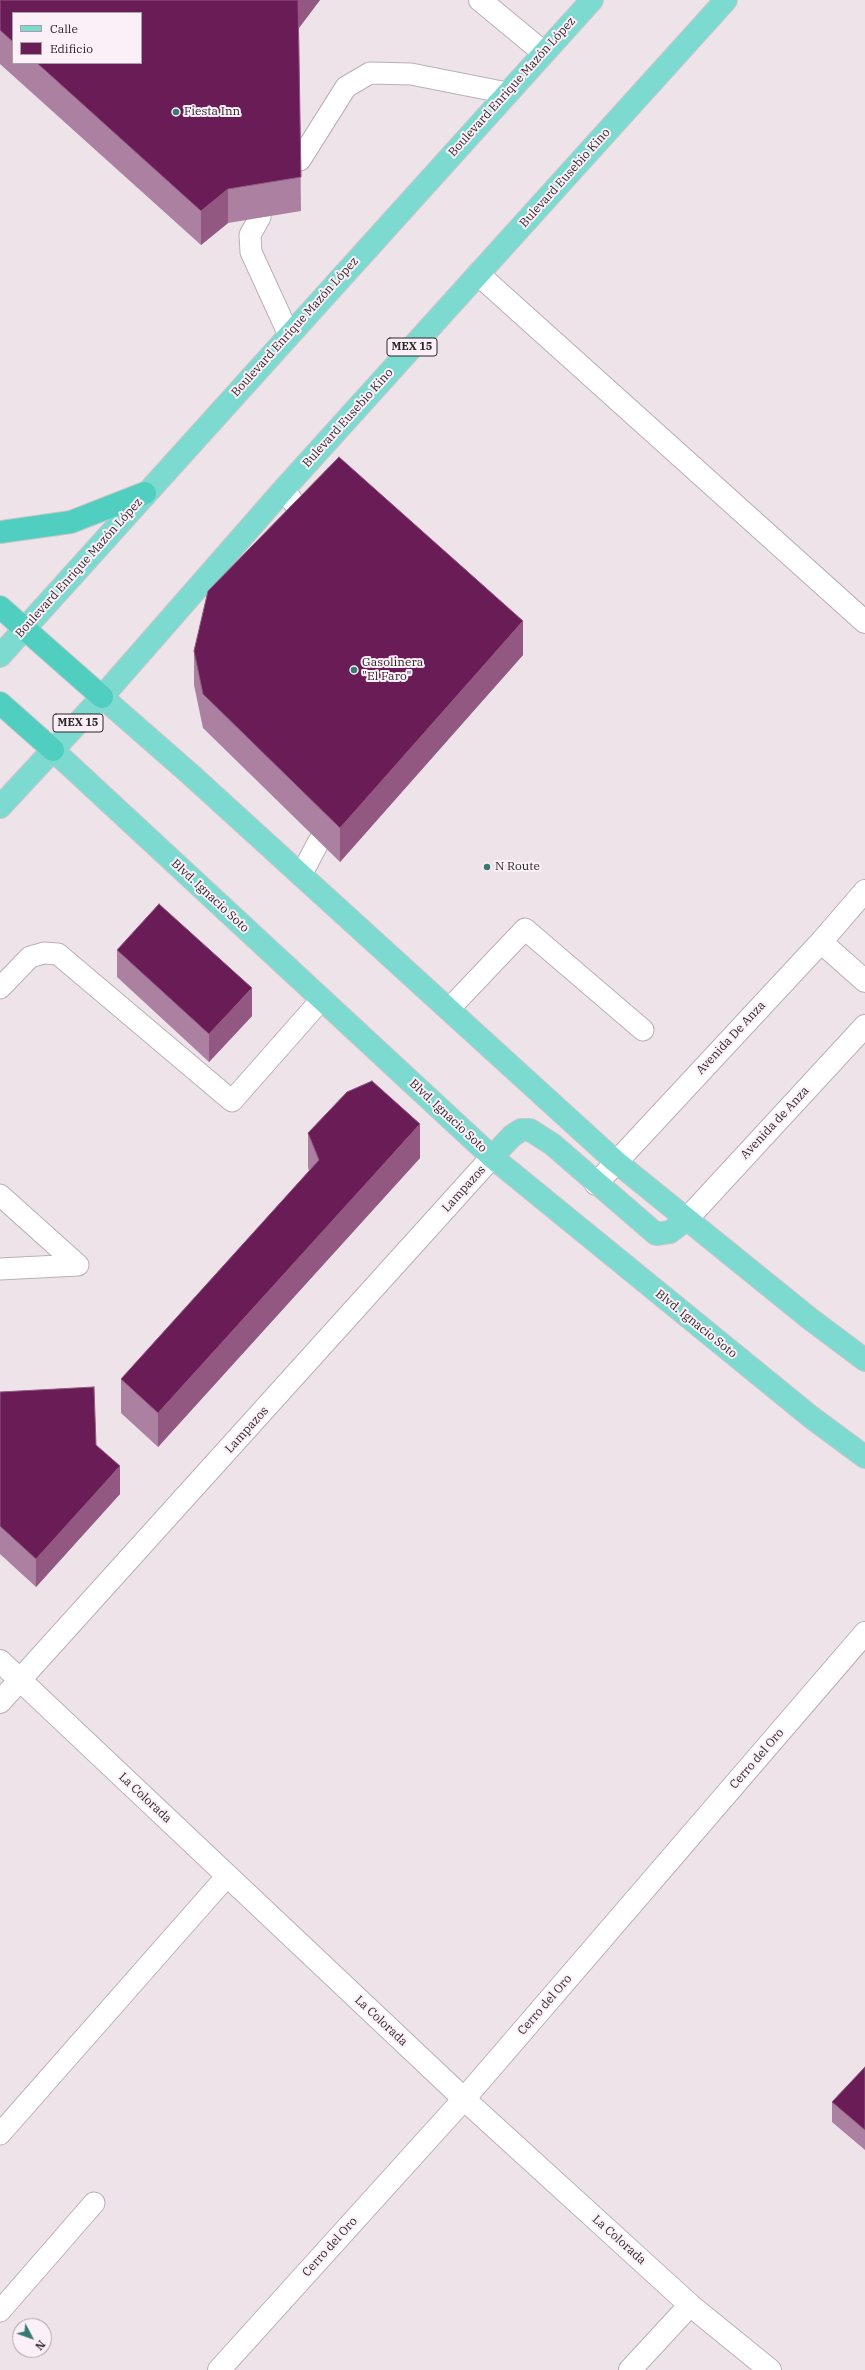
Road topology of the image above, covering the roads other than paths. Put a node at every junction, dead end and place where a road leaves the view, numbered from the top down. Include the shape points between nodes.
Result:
1 (480, 0) edge
2 (592, 0) edge
3 (726, 0) edge
4 (543, 52) junction
5 (506, 93) junction
6 (300, 160) edge
7 (260, 217) dead end
8 (478, 274) junction
9 (288, 335) junction
10 (284, 489) junction
11 (145, 493) junction
12 (308, 523) edge
13 (0, 532) edge
14 (0, 606) edge
15 (865, 622) edge
16 (25, 629) junction
17 (0, 656) edge
18 (102, 697) junction
19 (0, 703) edge
20 (53, 750) junction
21 (0, 807) edge
22 (319, 842) dead end
23 (301, 875) junction
24 (865, 891) edge
25 (821, 942) junction
26 (865, 981) edge
27 (0, 988) edge
28 (321, 1000) junction
29 (448, 1009) junction
30 (865, 1026) edge
31 (643, 1030) dead end
32 (492, 1157) junction
33 (615, 1161) junction
34 (596, 1184) junction
35 (0, 1195) edge
36 (686, 1220) junction
37 (0, 1269) edge
38 (865, 1360) edge
39 (865, 1457) edge
40 (865, 1633) edge
41 (0, 1661) edge
42 (20, 1679) junction
43 (0, 1702) edge
44 (227, 1876) junction
45 (464, 2099) junction
46 (0, 2134) edge
47 (94, 2203) dead end
48 (690, 2305) junction
49 (0, 2311) edge
50 (218, 2370) edge
51 (630, 2370) edge
52 (770, 2370) edge

1 - 4 street
2 - 4 main road, Boulevard Enrique Mazón López
3 - 8 main road, Bulevard Eusebio Kino / MEX 15
4 - 5 main road, Boulevard Enrique Mazón López
5 - 6 lane via 411,74 370,73 346,87
5 - 9 main road, Boulevard Enrique Mazón López
7 - 9 lane via 250,235 251,252
8 - 10 main road, Bulevard Eusebio Kino / MEX 15
8 - 15 street
9 - 11 main road, Boulevard Enrique Mazón López
10 - 12 lane
10 - 18 main road, Bulevard Eusebio Kino / MEX 15
11 - 13 highway via 71,522
11 - 16 main road, Boulevard Enrique Mazón López
14 - 16 highway
16 - 17 main road, Boulevard Enrique Mazón López
16 - 18 highway
18 - 20 main road, Bulevard Eusebio Kino / MEX 15
18 - 23 main road
19 - 20 highway
20 - 21 main road, MEX 15
20 - 28 main road, Blvd. Ignacio Soto
22 - 23 lane
23 - 29 main road
24 - 25 street, Avenida De Anza
25 - 26 street
25 - 33 street, Avenida De Anza
27 - 28 lane via 30,957 44,953 58,954 232,1101
28 - 32 main road, Blvd. Ignacio Soto
29 - 31 lane via 525,929
29 - 33 main road
30 - 36 street, Avenida de Anza
32 - 34 main road via 512,1136 521,1130 530,1130 552,1144
32 - 39 main road, Blvd. Ignacio Soto via 811,1417
32 - 42 street, Lampazos
33 - 34 street, Avenida De Anza
33 - 36 main road
34 - 36 main road via 656,1234 670,1232
35 - 37 lane via 78,1266
36 - 38 main road
40 - 45 street, Cerro del Oro
41 - 42 street, La Colorada
42 - 43 street, Lampazos
42 - 44 street, La Colorada
44 - 45 street, La Colorada
44 - 46 lane
45 - 48 street, La Colorada
45 - 50 street, Cerro del Oro
47 - 49 lane
48 - 51 street
48 - 52 street, La Colorada

